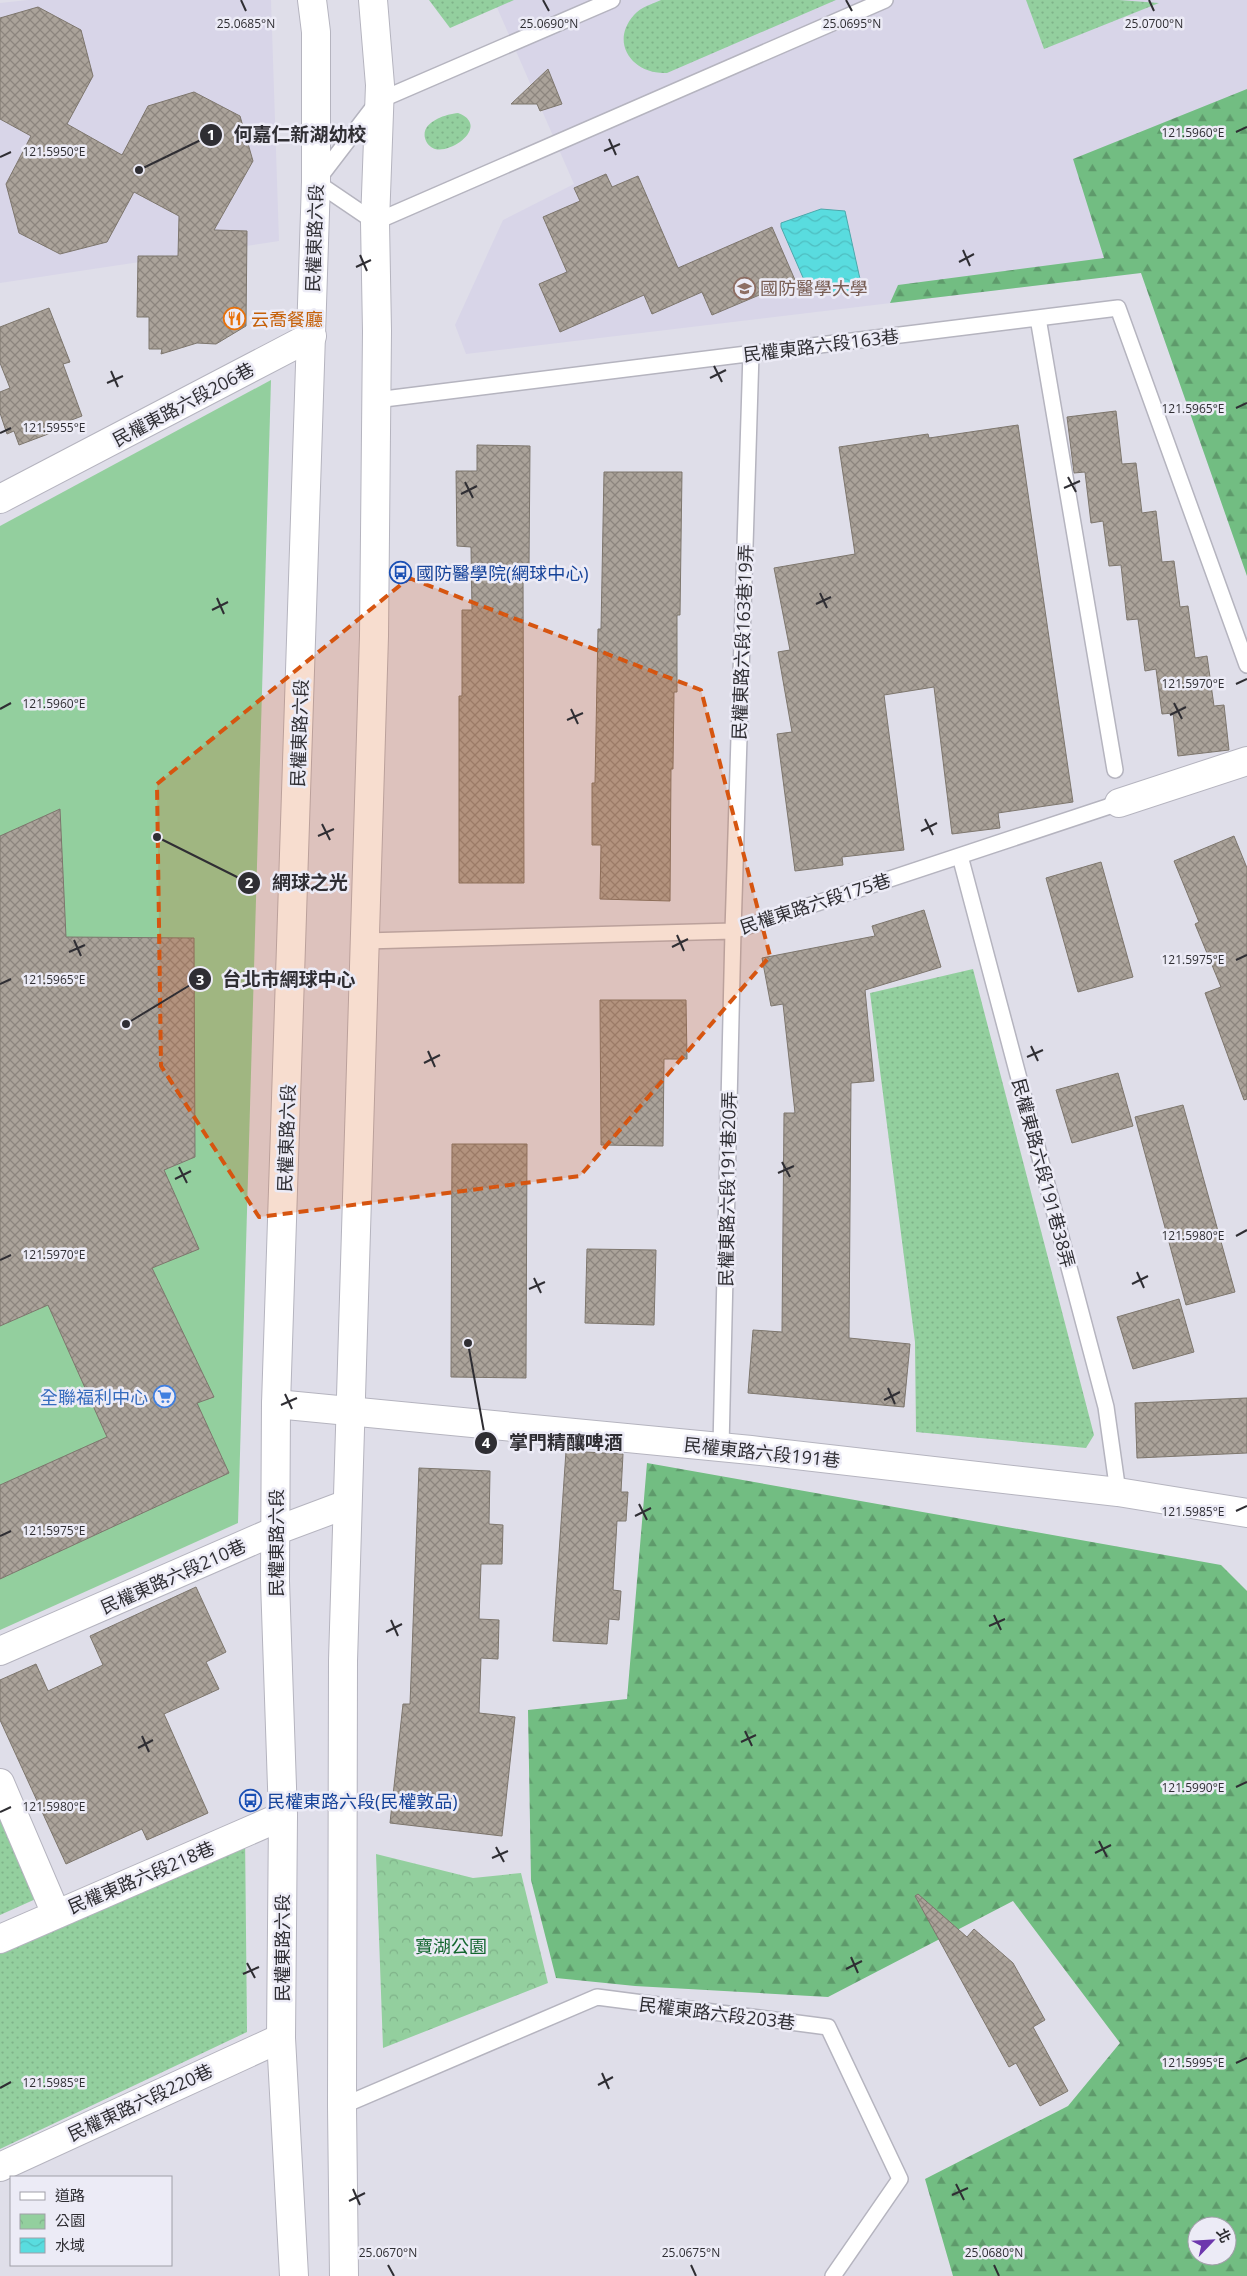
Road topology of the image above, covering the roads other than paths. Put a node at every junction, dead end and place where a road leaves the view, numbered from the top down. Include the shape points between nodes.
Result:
1 (312, 0) edge
2 (373, 0) edge
3 (612, 0) edge
4 (885, 0) edge
5 (378, 102) junction
6 (316, 182) junction
7 (375, 222) junction
8 (1038, 318) junction
9 (312, 336) junction
10 (751, 353) junction
11 (376, 400) junction
12 (0, 499) edge
13 (1247, 664) edge
14 (1247, 761) edge
15 (1115, 770) dead end
16 (1119, 803) joint
17 (960, 856) junction
18 (733, 931) junction
19 (365, 941) junction
20 (276, 1404) junction
21 (350, 1409) junction
22 (721, 1447) junction
23 (1118, 1492) junction
24 (347, 1504) junction
25 (1247, 1513) edge
26 (274, 1531) junction
27 (0, 1651) edge
28 (0, 1783) edge
29 (282, 1816) junction
30 (56, 1914) junction
31 (0, 1939) edge
32 (281, 2038) junction
33 (342, 2106) junction
34 (0, 2166) edge
35 (294, 2276) edge
36 (344, 2276) edge
37 (833, 2276) edge

1 - 6 main road, 民權東路六段 via 316,32
2 - 5 main road via 380,85
3 - 5 lane
4 - 7 lane
5 - 6 lane
5 - 7 main road
6 - 7 lane
6 - 9 main road, 民權東路六段
7 - 11 main road
8 - 10 lane, 民權東路六段163巷
8 - 13 lane, 民權東路六段163巷 via 1118,308
8 - 15 lane
9 - 12 main road, 民權東路六段206巷
9 - 20 main road, 民權東路六段
10 - 11 lane, 民權東路六段163巷
10 - 18 lane, 民權東路六段163巷19弄
11 - 19 main road via 374,636
14 - 16 main road, 民權東路六段175巷
16 - 17 lane, 民權東路六段175巷
17 - 18 lane, 民權東路六段175巷
17 - 23 lane, 民權東路六段191巷38弄 via 1106,1407
18 - 19 lane, 民權東路六段175巷
18 - 22 lane, 民權東路六段191巷20弄
19 - 21 main road
20 - 21 main road, 民權東路六段191巷
20 - 26 main road, 民權東路六段
21 - 22 main road, 民權東路六段191巷
21 - 24 main road
22 - 23 main road, 民權東路六段191巷
23 - 25 main road, 民權東路六段191巷
24 - 26 main road, 民權東路六段210巷
24 - 33 main road via 343,1661
26 - 27 main road, 民權東路六段210巷
26 - 29 main road, 民權東路六段
28 - 30 main road
29 - 30 main road, 民權東路六段218巷
29 - 32 main road, 民權東路六段
30 - 31 main road, 民權東路六段218巷
32 - 34 main road, 民權東路六段220巷
32 - 35 main road, 民權東路六段
33 - 36 main road
33 - 37 lane, 民權東路六段203巷 via 597,1997 828,2027 900,2179

